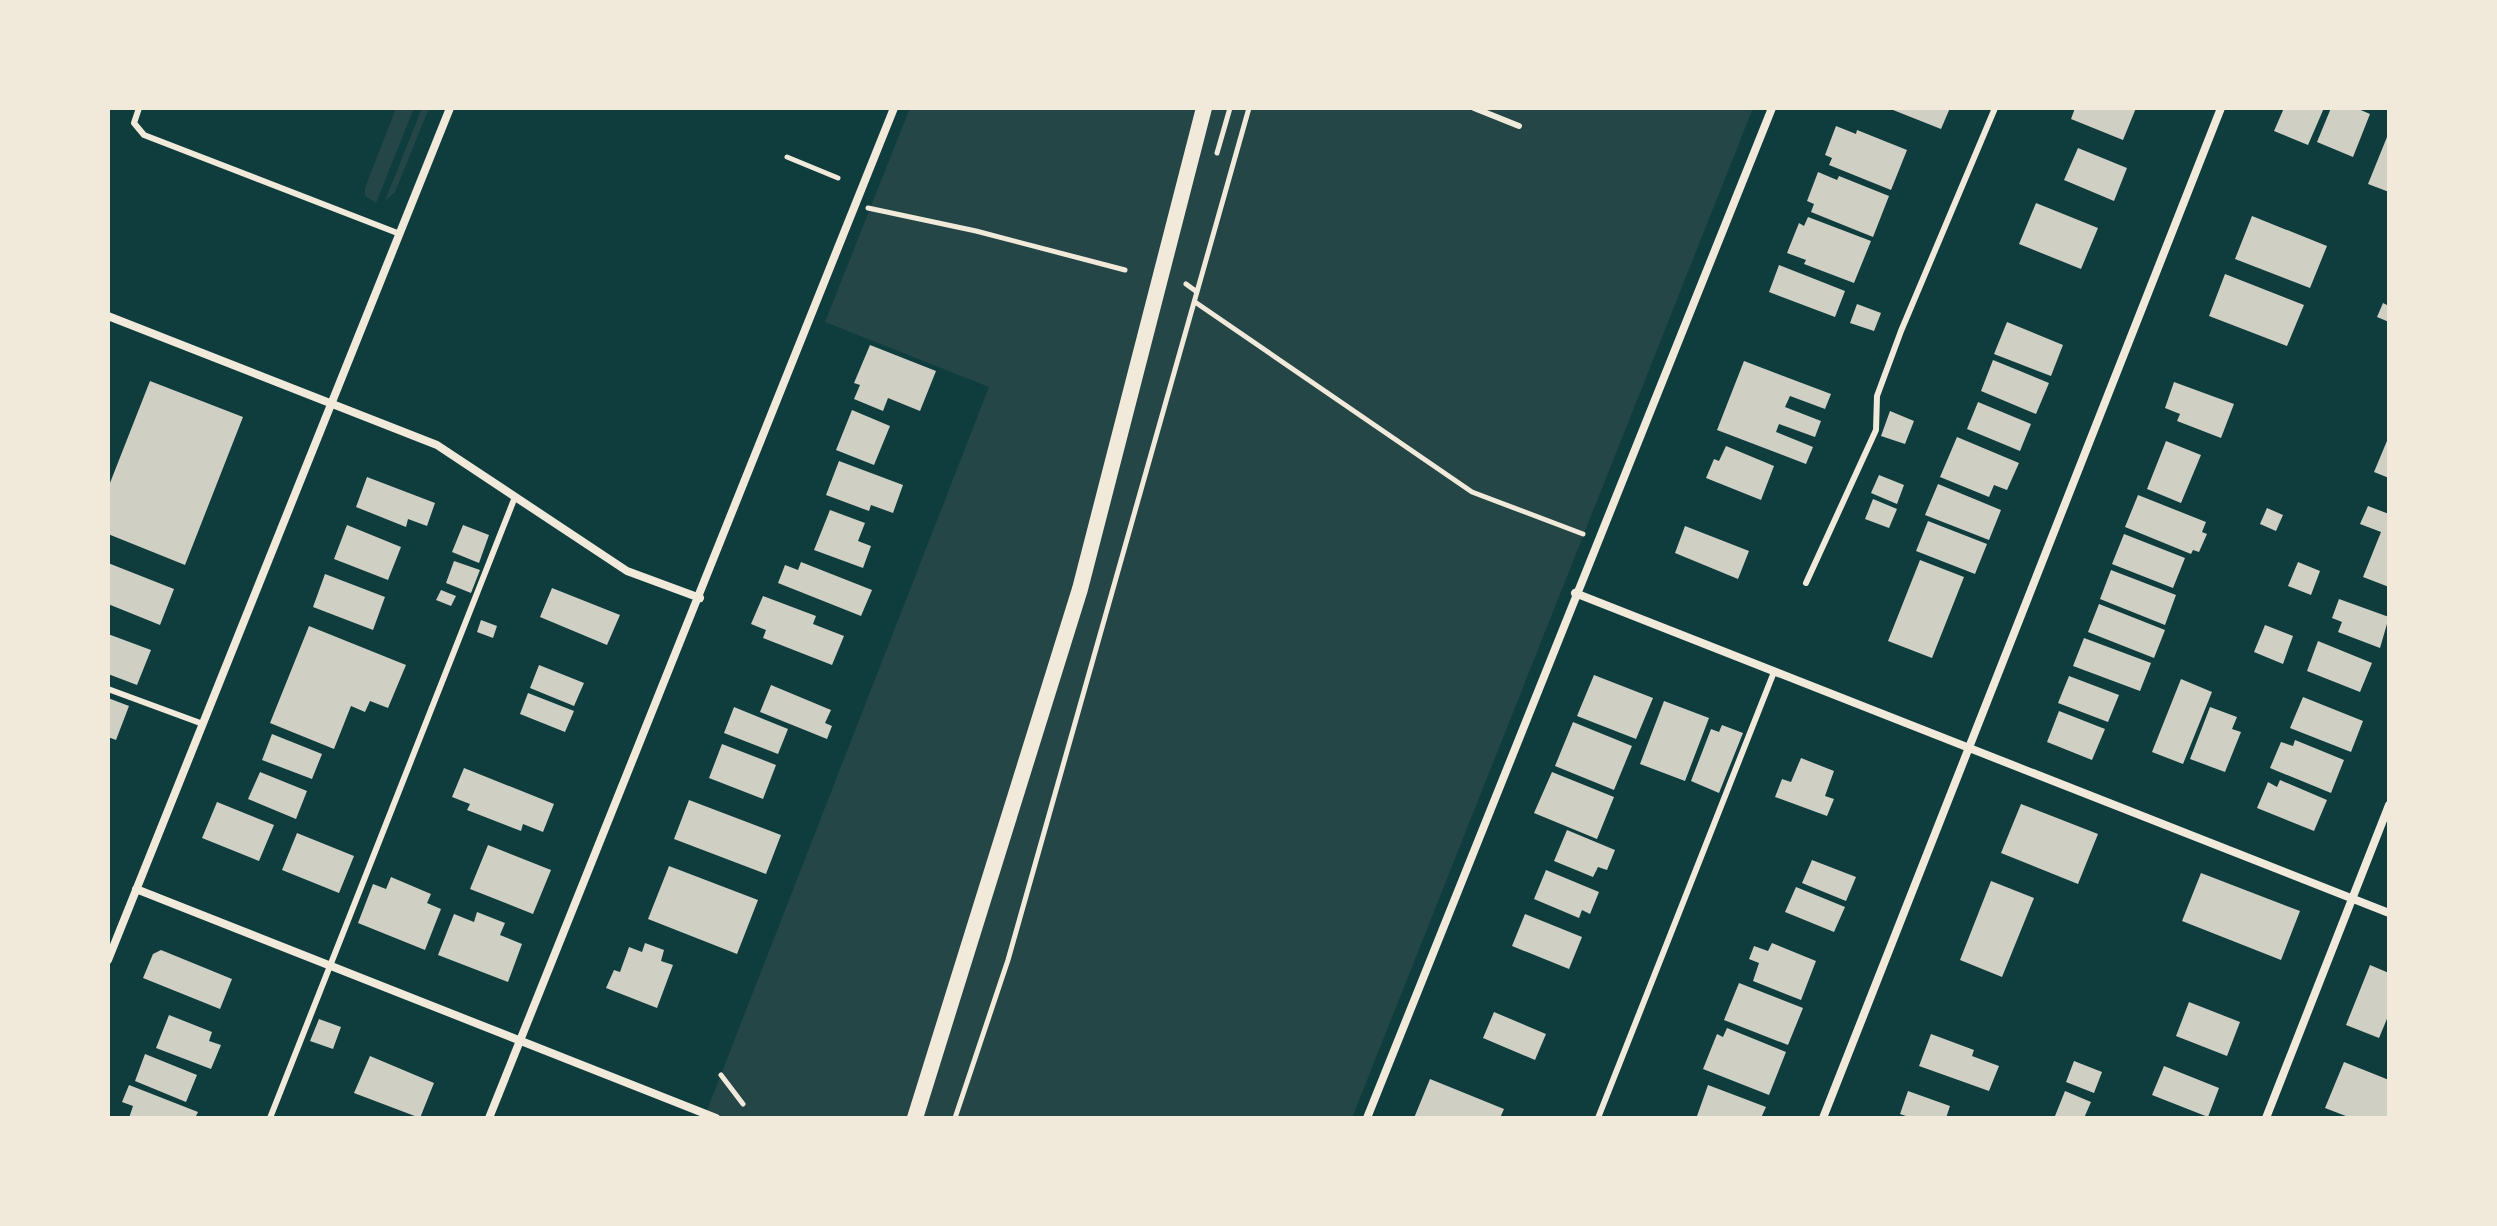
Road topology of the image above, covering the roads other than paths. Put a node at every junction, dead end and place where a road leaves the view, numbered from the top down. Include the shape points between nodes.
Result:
1 (139, 108) edge
2 (450, 108) edge
3 (894, 108) edge
4 (1204, 108) edge
5 (1474, 108) edge
6 (1772, 108) edge
7 (1995, 108) edge
8 (2221, 108) edge
9 (1519, 126) dead end
10 (400, 234) junction
11 (108, 316) edge
12 (332, 403) junction
13 (515, 497) junction
14 (1806, 583) dead end
15 (1575, 593) junction
16 (700, 598) junction
17 (1774, 672) junction
18 (108, 689) edge
19 (203, 724) junction
20 (1969, 748) junction
21 (2389, 805) edge
22 (136, 889) junction
23 (2352, 899) junction
24 (2389, 913) edge
25 (108, 960) edge
26 (329, 966) junction
27 (519, 1042) junction
28 (270, 1118) edge
29 (489, 1118) edge
30 (716, 1118) edge
31 (915, 1118) edge
32 (1367, 1118) edge
33 (1598, 1118) edge
34 (1823, 1118) edge
35 (2266, 1118) edge

1 - 10 lane via 134,123 144,135
2 - 10 street
3 - 16 street
4 - 31 main road via 1080,589
5 - 9 lane
6 - 15 street
7 - 14 lane via 1901,331 1877,396 1876,430
8 - 20 street
10 - 12 street
11 - 12 street
12 - 13 street via 437,445
12 - 19 street
13 - 16 street via 627,571
13 - 26 lane
15 - 17 street
15 - 32 street
16 - 27 street
17 - 20 street
17 - 33 lane
18 - 19 lane
19 - 22 street
20 - 23 street
20 - 34 street
21 - 23 street
22 - 25 street
22 - 26 street
23 - 24 street
23 - 35 street
26 - 27 street
26 - 28 lane
27 - 29 street
27 - 30 street

